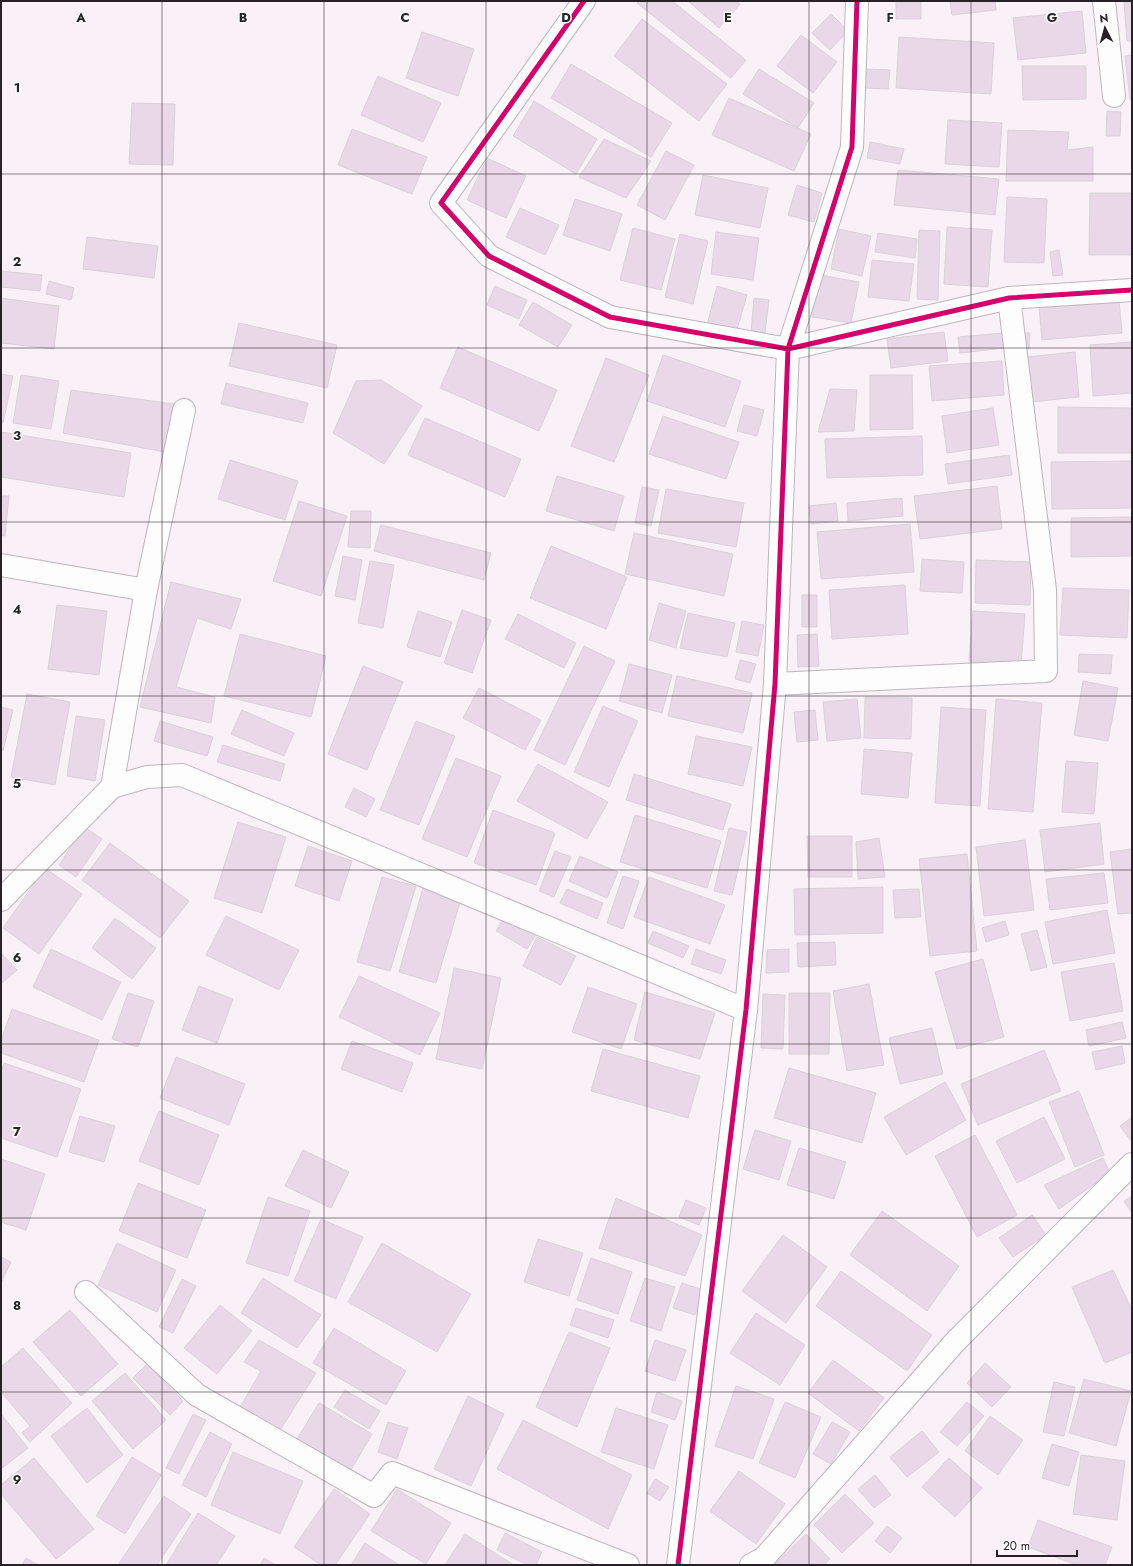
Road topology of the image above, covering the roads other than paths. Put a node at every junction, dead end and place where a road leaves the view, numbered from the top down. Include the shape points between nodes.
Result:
1 (584, 1) edge
2 (857, 1) edge
3 (1104, 1) edge
4 (1114, 96) dead end
5 (1132, 290) edge
6 (1009, 298) junction
7 (788, 349) junction
8 (184, 410) dead end
9 (1, 565) edge
10 (146, 590) junction
11 (775, 684) junction
12 (112, 787) junction
13 (1, 900) edge
14 (746, 1010) junction
15 (1132, 1164) edge
16 (86, 1292) dead end
17 (628, 1565) edge
18 (678, 1565) edge
19 (751, 1565) edge

1 - 7 street via 441,203 489,256 610,317
2 - 7 street via 852,147
3 - 4 street
5 - 6 street
6 - 7 street
6 - 11 street via 1046,590 1046,671
7 - 11 street
8 - 10 street
9 - 10 street
10 - 12 street
11 - 14 street
12 - 13 street
12 - 14 street via 147,777 182,774
14 - 18 street
15 - 19 street via 955,1342 764,1558
16 - 17 street via 197,1395 374,1496 392,1473

